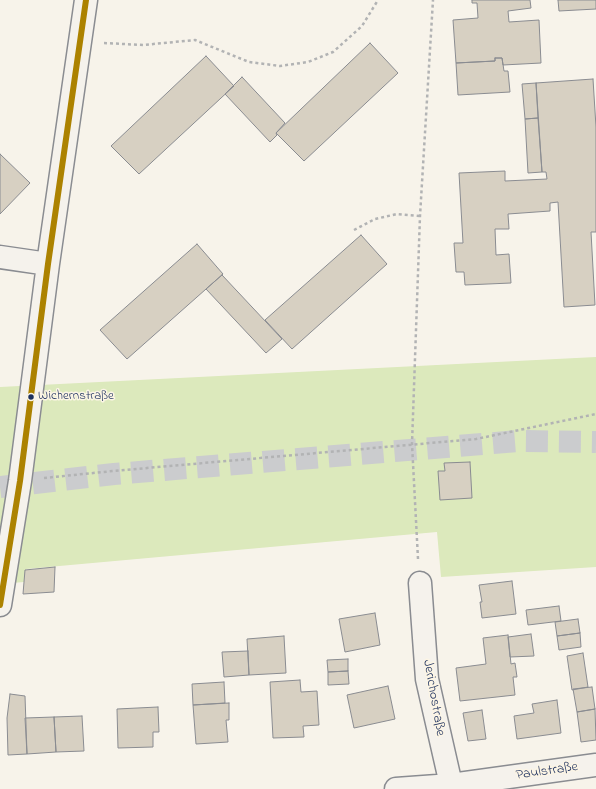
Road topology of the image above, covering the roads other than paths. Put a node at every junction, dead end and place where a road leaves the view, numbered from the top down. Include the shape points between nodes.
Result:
1 (86, 0) edge
2 (0, 257) edge
3 (48, 264) junction
4 (420, 583) road end
5 (0, 605) edge
6 (596, 765) edge
7 (451, 787) edge
8 (396, 789) edge

1 - 3 street
2 - 3 street
3 - 5 street via 20,481
4 - 7 street, Jerichostraße via 427,679
6 - 7 street, Paulstraße
7 - 8 street, Paulstraße

